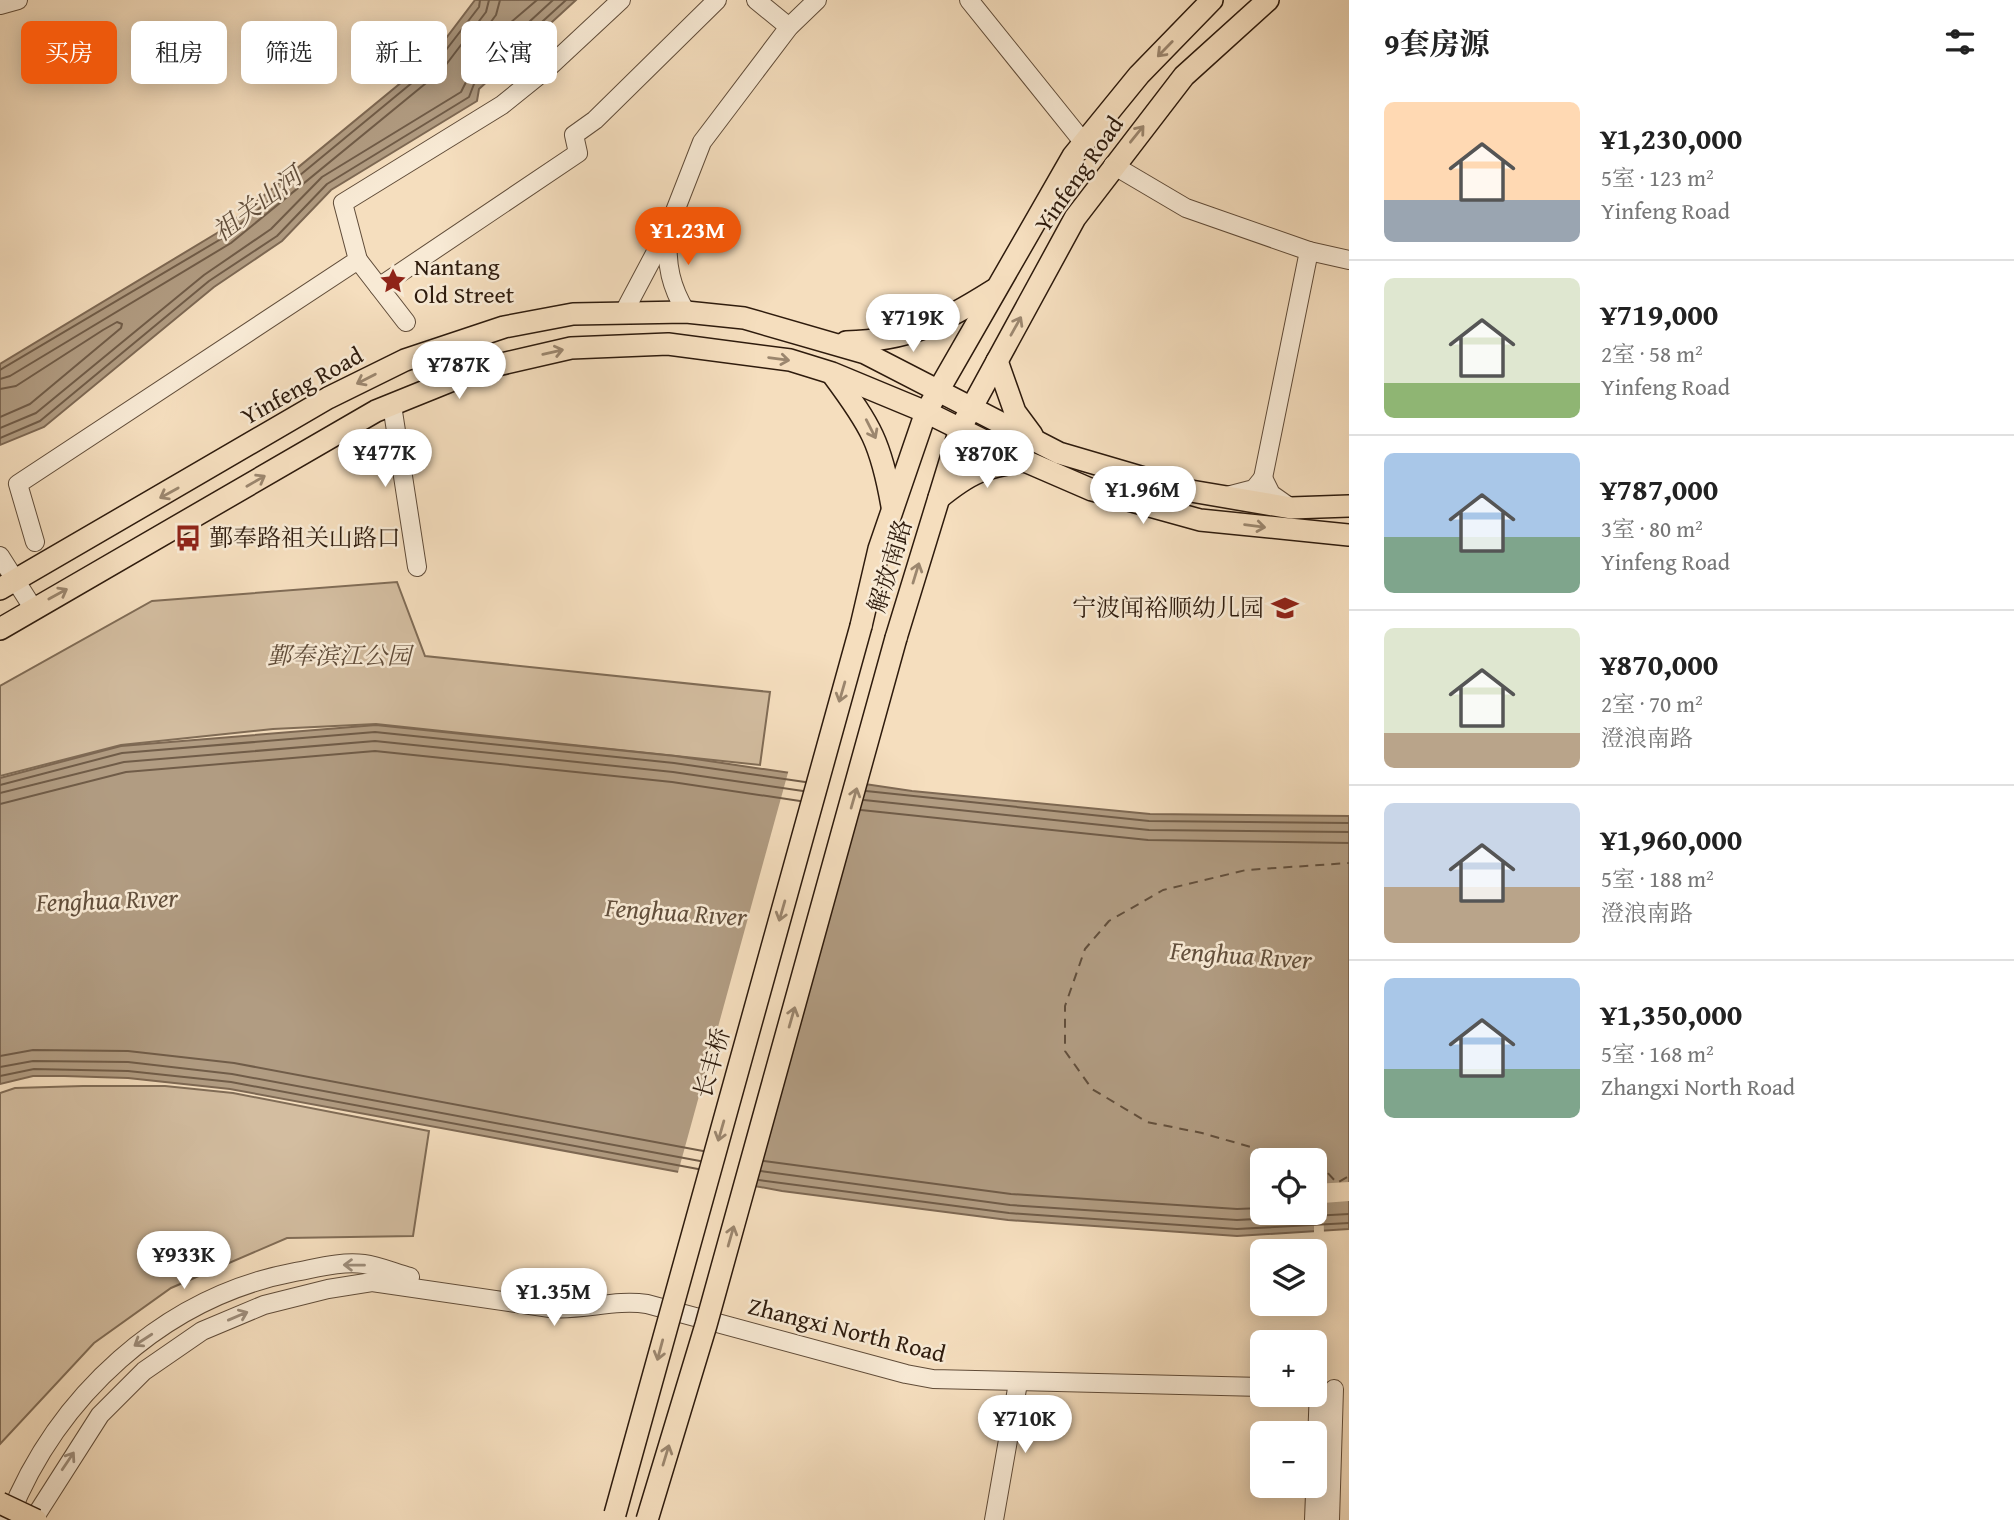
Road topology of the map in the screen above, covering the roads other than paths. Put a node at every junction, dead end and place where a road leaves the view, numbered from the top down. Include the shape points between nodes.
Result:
1 (18, 0) edge
2 (621, 0) edge
3 (717, 0) edge
4 (757, 0) edge
5 (817, 0) edge
6 (969, 0) edge
7 (1212, 0) edge
8 (1268, 0) edge
9 (0, 5) edge
10 (789, 27) junction
11 (1084, 143) junction
12 (1113, 165) junction
13 (668, 229) junction
14 (1309, 251) junction
15 (358, 260) junction
16 (1349, 260) edge
17 (379, 287) junction
18 (996, 289) junction
19 (625, 312) junction
20 (686, 312) junction
21 (406, 322) dead end
22 (836, 342) junction
23 (997, 361) junction
24 (832, 373) junction
25 (938, 390) junction
26 (392, 405) junction
27 (972, 407) junction
28 (926, 412) junction
29 (960, 429) junction
30 (1035, 440) junction
31 (1025, 461) junction
32 (1263, 478) junction
33 (1224, 497) junction
34 (939, 498) junction
35 (1349, 506) edge
36 (1291, 508) junction
37 (892, 510) junction
38 (1349, 535) edge
39 (35, 542) dead end
40 (0, 556) edge
41 (417, 567) dead end
42 (7, 585) edge
43 (33, 608) junction
44 (0, 629) edge
45 (467, 1295) junction
46 (1018, 1382) junction
47 (1250, 1387) edge
48 (1329, 1389) edge
49 (0, 1503) edge
50 (614, 1517) edge
51 (8, 1520) edge
52 (35, 1520) edge
53 (647, 1520) edge
54 (994, 1520) edge
55 (1314, 1520) edge
56 (1330, 1520) edge

1 - 9 street
2 - 15 street via 502,105 343,203
3 - 17 street via 595,120 574,135 578,153
4 - 10 street
5 - 10 street
6 - 11 street
7 -> 11 main road, Yinfeng Road via 1139,75
12 -> 8 main road, Yinfeng Road via 1184,76
10 - 13 street via 702,142
11 - 18 main road, Yinfeng Road
12 - 14 street via 1186,208
23 -> 12 main road, Yinfeng Road via 1075,218
13 - 19 street
13 - 20 street via 668,267 674,292
14 - 16 street
14 - 32 street
15 - 17 street
15 - 39 street via 18,484
17 - 21 street
18 - 22 main road via 947,319 904,337
18 - 25 main road, Yinfeng Road
19 - 20 main road, Yinfeng Road
19 -> 42 main road, Yinfeng Road via 573,314 505,327 405,360 328,398
20 - 22 main road, Yinfeng Road via 744,318
22 - 25 main road, Yinfeng Road
23 - 27 main road, Yinfeng Road
23 - 30 main road via 1016,412
26 -> 24 main road via 480,369 570,348 668,344 790,360
24 - 28 main road
24 -> 37 main road via 880,447
25 - 27 main road, Yinfeng Road
25 - 28 main road, Yinfeng Road
26 - 41 street
43 -> 26 main road
27 - 29 main road, Yinfeng Road
27 - 30 main road
28 - 29 main road
28 - 37 main road, Yinfeng Road
29 - 31 main road
29 - 34 main road, 解放南路
30 - 33 main road via 1059,453
31 - 34 main road via 965,476
31 -> 38 main road via 1092,490 1200,520
32 - 33 street via 1254,489
32 - 36 street via 1271,494
33 - 36 main road
53 -> 34 main road, 解放南路, bridge
35 - 36 main road
37 -> 50 main road, 长丰桥, bridge
40 - 42 street
42 - 43 street
43 - 44 main road
45 - 46 street, Zhangxi North Road via 573,1310 613,1302 648,1304 906,1374
45 -> 51 street, Zhangxi North Road via 363,1264 332,1265 267,1277 191,1309 132,1347 79,1398 23,1481
52 -> 45 street, Zhangxi North Road via 100,1415 144,1371 202,1331 264,1305 372,1282
46 - 47 street, Zhangxi North Road
46 - 54 street
48 - 55 street
48 - 56 street
49 - 52 main road, bridge

